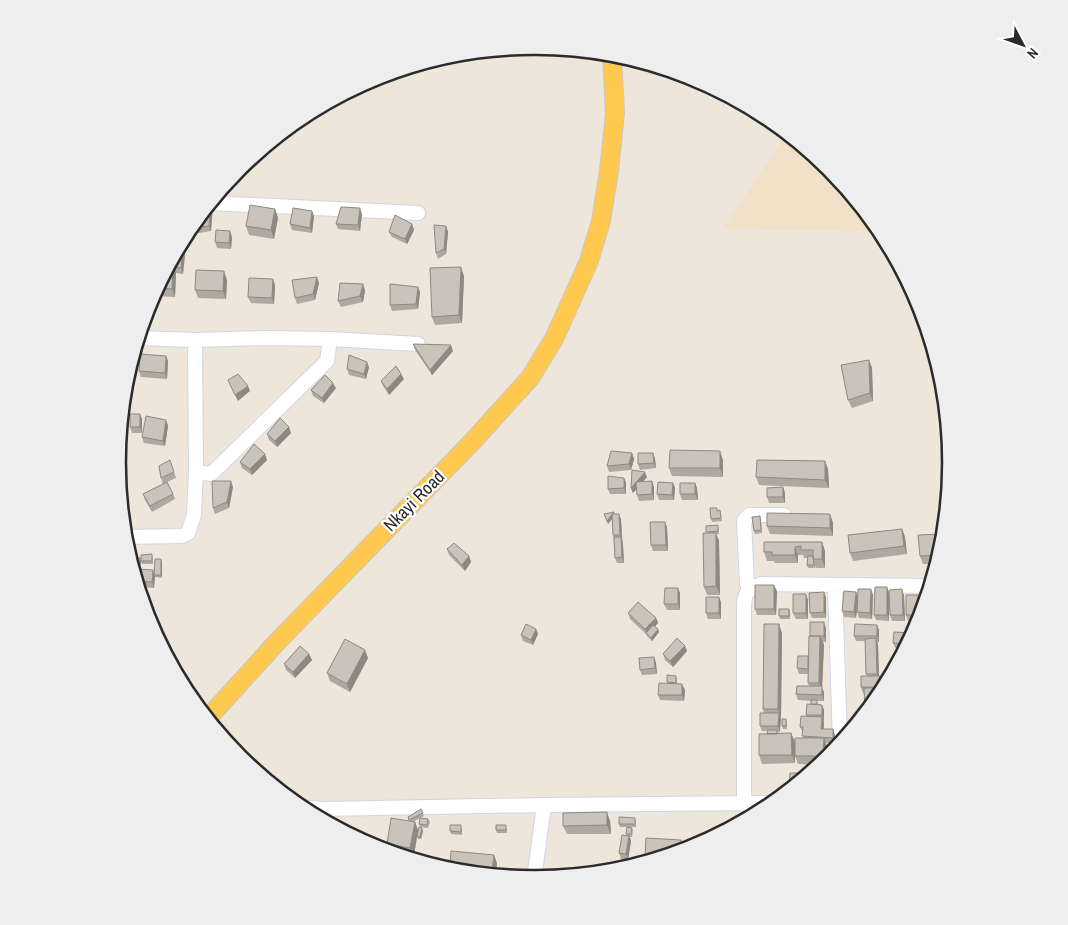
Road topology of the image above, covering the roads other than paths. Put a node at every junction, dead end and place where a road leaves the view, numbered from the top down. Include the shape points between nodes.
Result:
1 (612, 63) edge
2 (220, 203) edge
3 (418, 213) dead end
4 (146, 338) edge
5 (330, 339) junction
6 (196, 340) junction
7 (418, 344) edge
8 (196, 472) junction
9 (793, 515) edge
10 (133, 537) edge
11 (835, 585) junction
12 (922, 586) edge
13 (749, 589) junction
14 (213, 713) edge
15 (840, 731) edge
16 (544, 804) junction
17 (744, 804) junction
18 (756, 804) edge
19 (320, 809) edge
20 (535, 870) edge

1 - 14 main road, Nkayi Road via 615,113 601,221 589,262 554,339 530,378 472,442 277,642
2 - 3 street
4 - 6 street
5 - 6 street
5 - 7 street
5 - 8 street via 328,361 212,474
6 - 8 street
8 - 10 street via 194,515 188,533 182,536
9 - 13 street via 749,515 744,521
11 - 12 street
11 - 13 street via 761,584
11 - 15 street
13 - 17 street via 745,593 744,604
16 - 17 street
16 - 19 street
16 - 20 street
17 - 18 street

